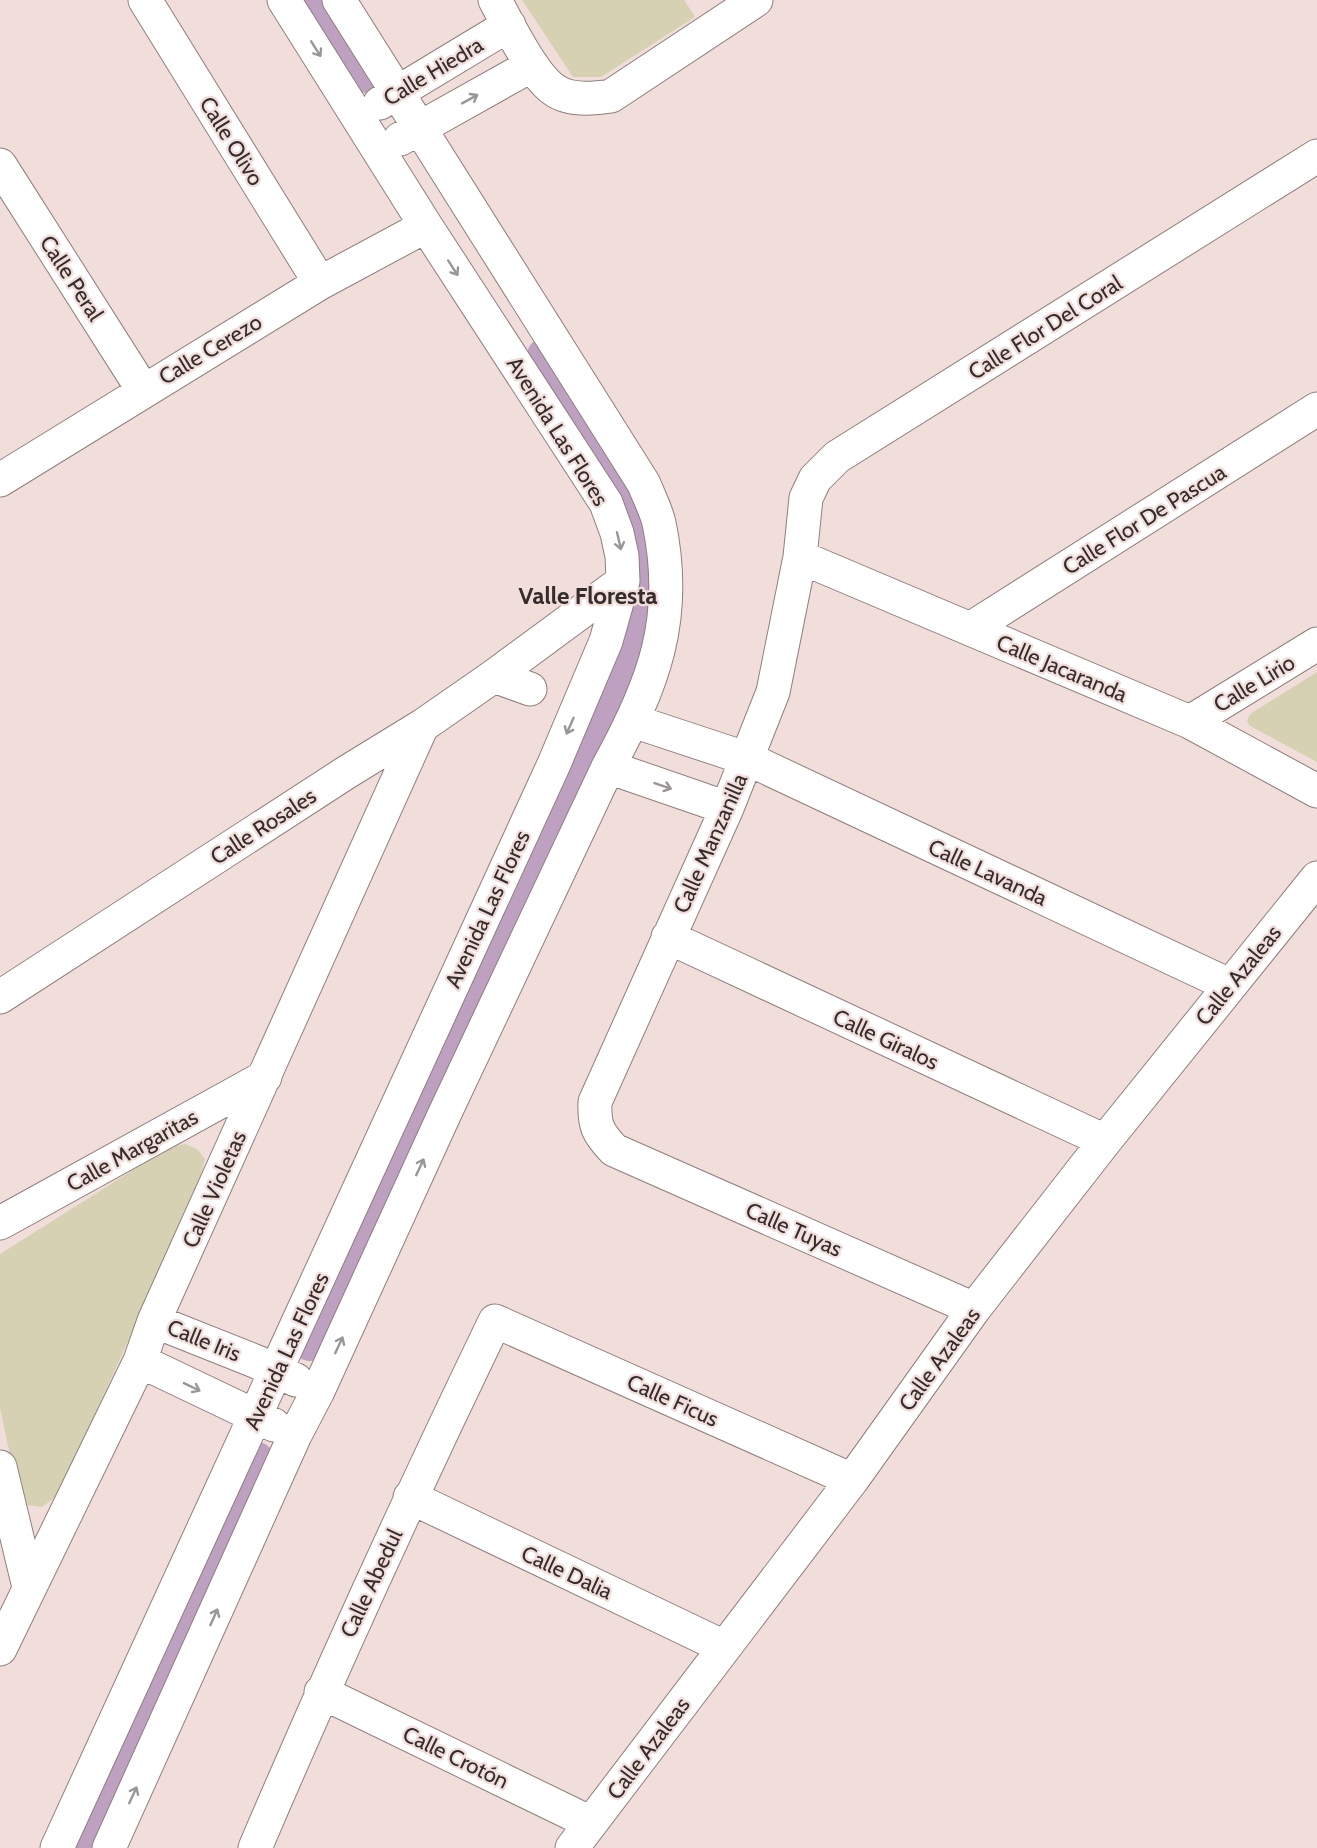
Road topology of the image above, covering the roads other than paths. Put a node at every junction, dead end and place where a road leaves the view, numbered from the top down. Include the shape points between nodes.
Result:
1 (144, 0) edge
2 (284, 0) edge
3 (339, 0) edge
4 (756, 0) edge
5 (502, 12) edge
6 (532, 65) junction
7 (398, 93) junction
8 (358, 116) junction
9 (419, 128) junction
10 (379, 149) junction
11 (1317, 156) edge
12 (0, 165) edge
13 (426, 226) junction
14 (320, 283) junction
15 (143, 390) junction
16 (1317, 409) edge
17 (0, 480) edge
18 (803, 521) joint
19 (801, 557) junction
20 (622, 581) junction
21 (970, 629) junction
22 (1317, 644) edge
23 (494, 676) junction
24 (530, 689) dead end
25 (633, 721) junction
26 (1190, 722) junction
27 (422, 726) junction
28 (748, 759) junction
29 (608, 766) junction
30 (1317, 791) edge
31 (727, 808) junction
32 (1317, 878) edge
33 (668, 937) junction
34 (1229, 986) junction
35 (0, 997) edge
36 (265, 1077) junction
37 (1105, 1141) junction
38 (614, 1150) joint
39 (0, 1223) edge
40 (974, 1309) junction
41 (154, 1321) junction
42 (495, 1321) joint
43 (140, 1361) junction
44 (277, 1371) junction
45 (318, 1391) junction
46 (256, 1417) junction
47 (295, 1435) junction
48 (0, 1467) edge
49 (852, 1480) junction
50 (410, 1497) junction
51 (29, 1587) junction
52 (724, 1647) junction
53 (0, 1649) edge
54 (321, 1692) junction
55 (582, 1835) edge
56 (57, 1848) edge
57 (109, 1848) edge
58 (255, 1848) edge

1 - 14 street, Calle Olivo
2 -> 8 street, Avenida Las Flores
3 - 7 street, Avenida Las Flores
4 - 6 street via 611,96 591,99 553,90
5 - 6 street
5 - 7 street, Calle Hiedra
9 -> 6 street, Calle Hiedra
7 - 8 street, Calle Hiedra
7 - 9 street, Avenida Las Flores
8 - 10 street, Avenida Las Flores
9 - 10 street, Calle Hiedra
9 - 25 street, Avenida Las Flores via 644,484 659,521 667,587 663,633 654,671
10 - 13 street, Avenida Las Flores
11 - 18 street, Calle Flor Del Coral via 837,457 815,479 806,498
12 - 15 street, Calle Peral
13 - 14 street, Calle Cerezo
13 -> 20 street, Avenida Las Flores via 606,503 622,556
14 - 15 street, Calle Cerezo
15 - 17 street, Calle Cerezo
16 - 21 street, Calle Flor De Pascua
18 - 19 street, Calle Manzanilla
19 - 21 street, Calle Jacaranda
19 - 28 street, Calle Manzanilla via 773,692
20 - 23 street, Calle Rosales
20 -> 44 street, Avenida Las Flores via 606,641 580,704
21 - 26 street, Calle Jacaranda
22 - 26 street, Calle Lirio
23 - 24 street
23 - 27 street, Calle Rosales
25 - 28 street, Calle Lavanda
25 - 29 street, Avenida Las Flores
26 - 30 street, Calle Jacaranda
27 - 35 street, Calle Rosales
27 - 36 street, Calle Violetas
28 - 31 street, Calle Manzanilla
28 - 34 street, Calle Lavanda
29 -> 31 street
45 -> 29 street, Avenida Las Flores
31 - 33 street, Calle Manzanilla
32 - 34 street, Calle Azaleas
33 - 37 street, Calle Giralos
33 - 38 street, Calle Manzanilla via 595,1102 594,1120
34 - 37 street, Calle Azaleas
36 - 39 street, Calle Margaritas
36 - 41 street, Calle Violetas
37 - 40 street, Calle Azaleas
38 - 40 street, Calle Tuyas
40 - 49 street, Calle Azaleas
41 - 43 street, Calle Violetas
41 - 44 street, Calle Iris
42 - 49 street, Calle Ficus
42 - 50 street, Calle Abedul
43 -> 46 street, Calle Iris
43 - 51 street, Calle Violetas
44 - 45 street, Calle Iris
44 - 46 street, Avenida Las Flores
45 - 47 street, Avenida Las Flores
46 - 47 street, Calle Iris
46 - 56 street, Avenida Las Flores
57 -> 47 street, Avenida Las Flores
48 - 51 street
49 - 52 street, Calle Azaleas
50 - 52 street, Calle Dalia
50 - 54 street, Calle Abedul
51 - 53 street, Calle Violetas
52 - 55 street, Calle Azaleas
54 - 55 street, Calle Crotón
54 - 58 street, Calle Abedul

